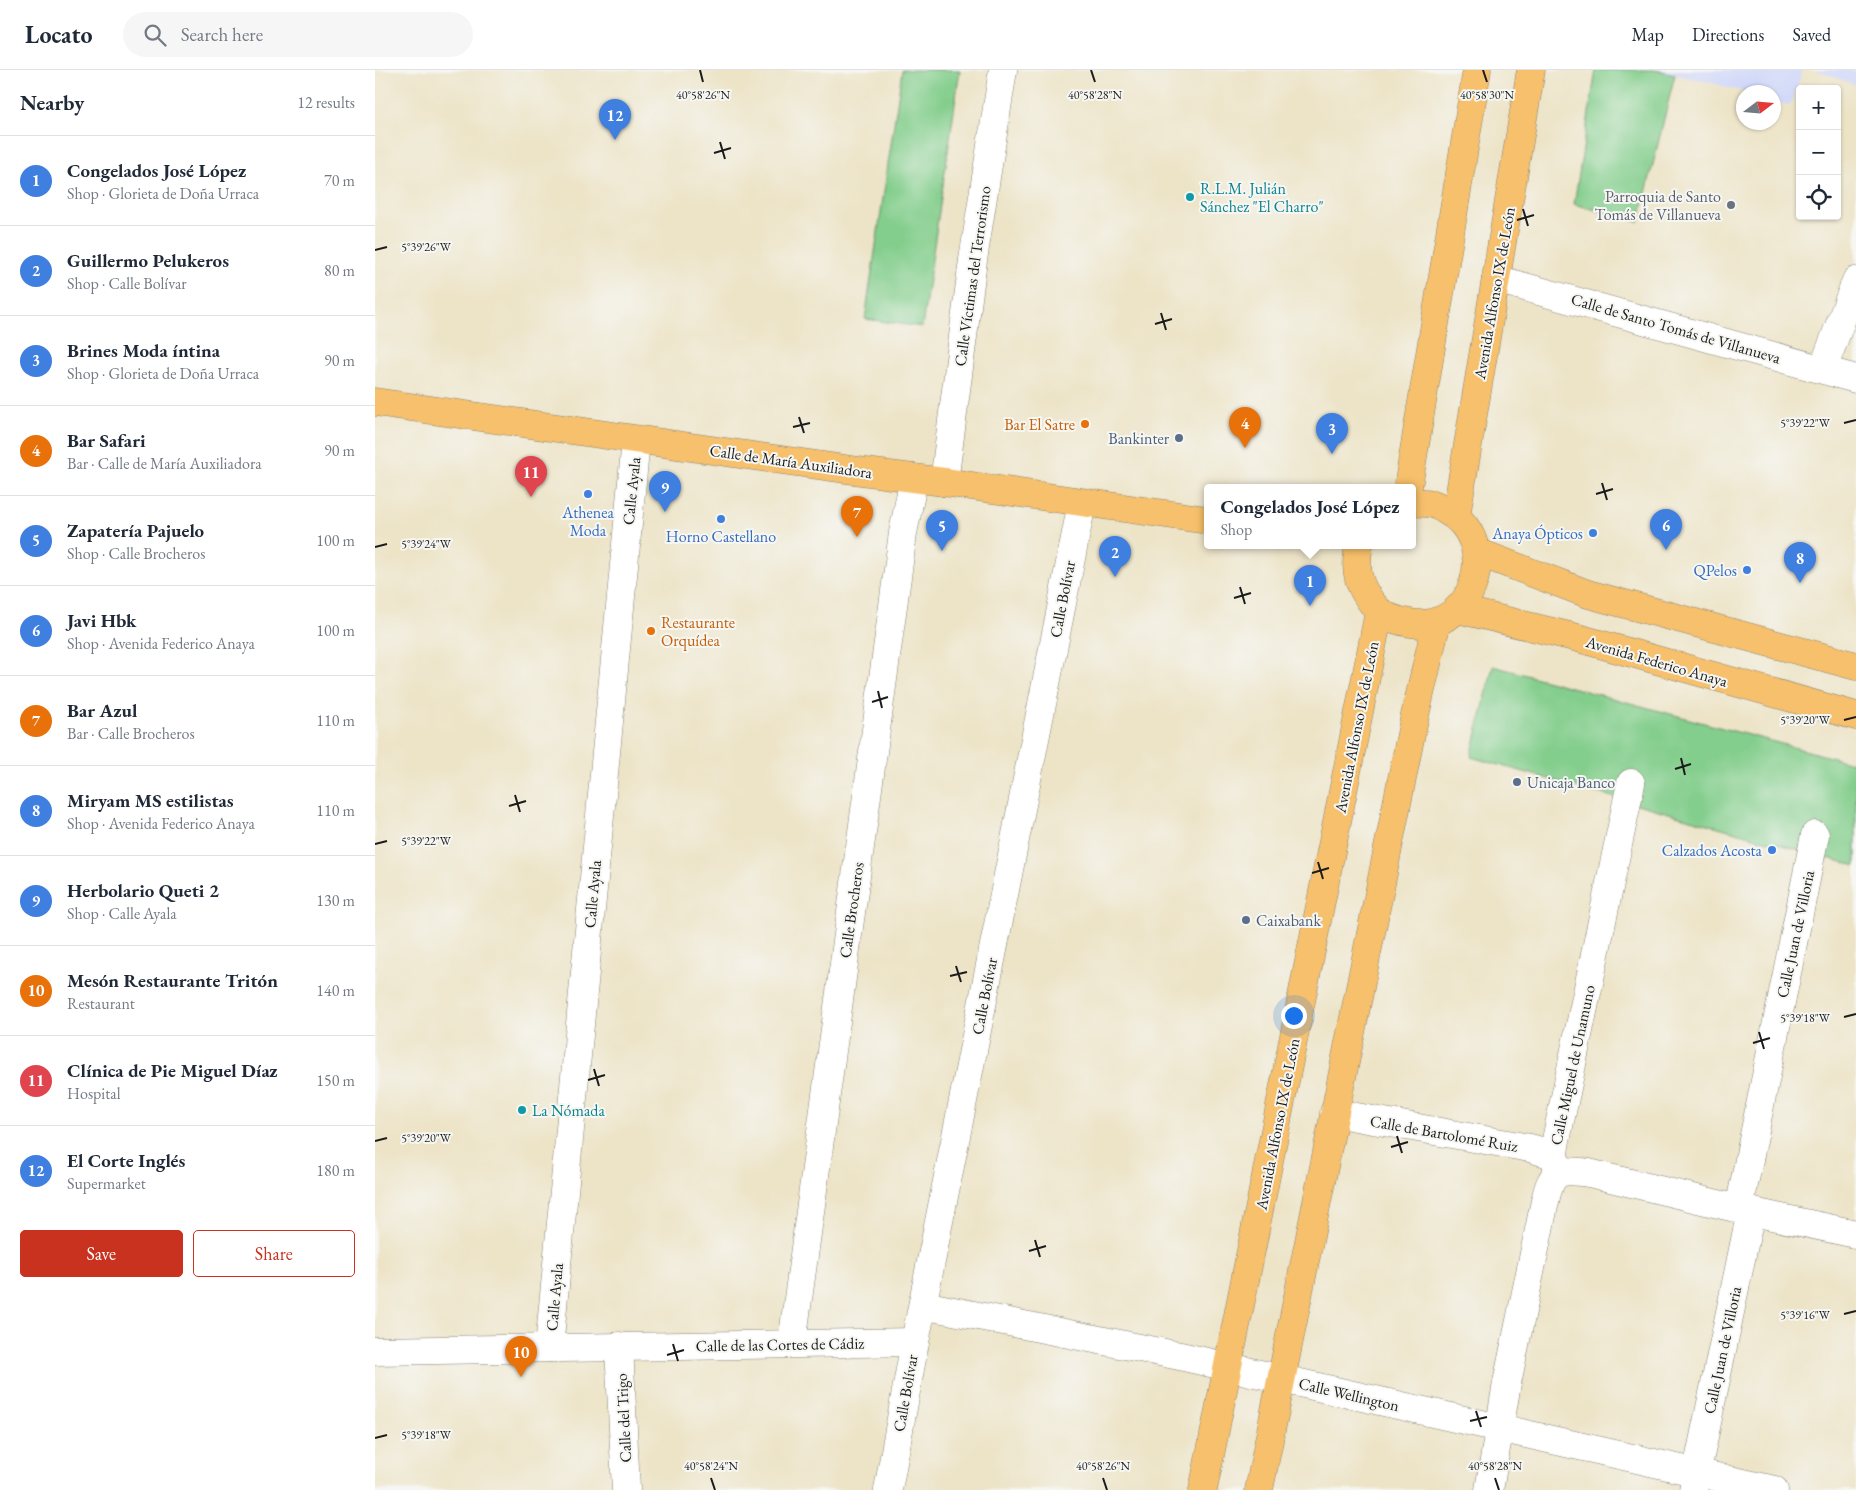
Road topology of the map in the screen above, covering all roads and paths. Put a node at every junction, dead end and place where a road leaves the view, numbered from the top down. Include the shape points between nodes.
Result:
1 (1003, 70) edge
2 (1477, 70) edge
3 (1531, 70) edge
4 (1496, 279) junction
5 (1856, 281) edge
6 (1823, 369) junction
7 (1856, 379) edge
8 (375, 402) edge
9 (636, 440) junction
10 (914, 478) junction
11 (944, 482) junction
12 (1408, 484) edge
13 (1082, 503) junction
14 (1416, 503) edge
15 (1456, 516) junction
16 (1204, 520) edge
17 (1358, 549) edge
18 (1477, 552) junction
19 (1379, 612) junction
20 (1447, 615) junction
21 (1856, 666) edge
22 (1856, 716) edge
23 (1631, 783) dead end
24 (1815, 835) dead end
25 (1334, 1112) junction
26 (1556, 1164) junction
27 (1745, 1210) junction
28 (1856, 1234) edge
29 (923, 1305) junction
30 (915, 1342) junction
31 (792, 1344) junction
32 (619, 1346) junction
33 (549, 1348) junction
34 (375, 1351) edge
35 (1228, 1366) junction
36 (1281, 1379) junction
37 (1500, 1428) junction
38 (1695, 1481) edge
39 (626, 1490) edge
40 (887, 1490) edge
41 (1203, 1490) edge
42 (1259, 1490) edge
43 (1489, 1490) edge
44 (1774, 1490) edge

1 - 11 street, Calle Víctimas del Terrorismo via 973,260
2 - 12 main road
3 - 4 main road, Avenida Alfonso IX de León
4 - 6 street, Calle de Santo Tomás de Villanueva
4 - 15 main road, Avenida Alfonso IX de León
5 - 6 street
6 - 7 street, Calle de Santo Tomás de Villanueva
8 - 9 main road, Calle de María Auxiliadora
9 - 10 main road, Calle de María Auxiliadora
9 - 33 street, Calle Ayala
10 - 11 main road, Calle de María Auxiliadora
10 - 31 street, Calle Brocheros via 903,533
11 - 13 main road, Calle de María Auxiliadora
13 - 16 main road, Calle de María Auxiliadora
13 - 29 street, Calle Bolívar
14 - 15 main road via 1433,504
15 - 18 main road via 1470,532
17 - 19 main road via 1358,581
18 - 20 main road via 1475,584
18 - 21 main road via 1588,594
19 - 20 main road, Avenida Federico Anaya via 1397,621 1417,624
19 - 35 main road, Avenida Alfonso IX de León
20 - 22 main road, Avenida Federico Anaya via 1578,638
20 - 25 main road via 1411,734
23 - 26 street, Calle Miguel de Unamuno
24 - 27 street, Calle Juan de Villoria
25 - 26 street, Calle de Bartolomé Ruiz via 1530,1148
25 - 36 main road
26 - 27 street, Calle de Bartolomé Ruiz via 1569,1170
26 - 37 street, Calle Miguel de Unamuno via 1548,1185
27 - 28 street, Calle de Bartolomé Ruiz
27 - 38 street, Calle Juan de Villoria
29 - 30 street, Calle Bolívar
29 - 35 street, Calle Wellington
30 - 31 street, Calle de las Cortes de Cádiz
30 - 40 street, Calle Bolívar
31 - 32 street, Calle de las Cortes de Cádiz
32 - 33 street, Calle de las Cortes de Cádiz
32 - 39 street, Calle del Trigo
33 - 34 street, Calle de las Cortes de Cádiz
35 - 36 street, Calle Wellington
35 - 41 main road, Avenida Alfonso IX de León
36 - 37 street, Calle Wellington
36 - 42 main road
37 - 38 street, Calle Wellington
37 - 43 street, Calle Miguel de Unamuno
38 - 44 street, Calle Wellington

